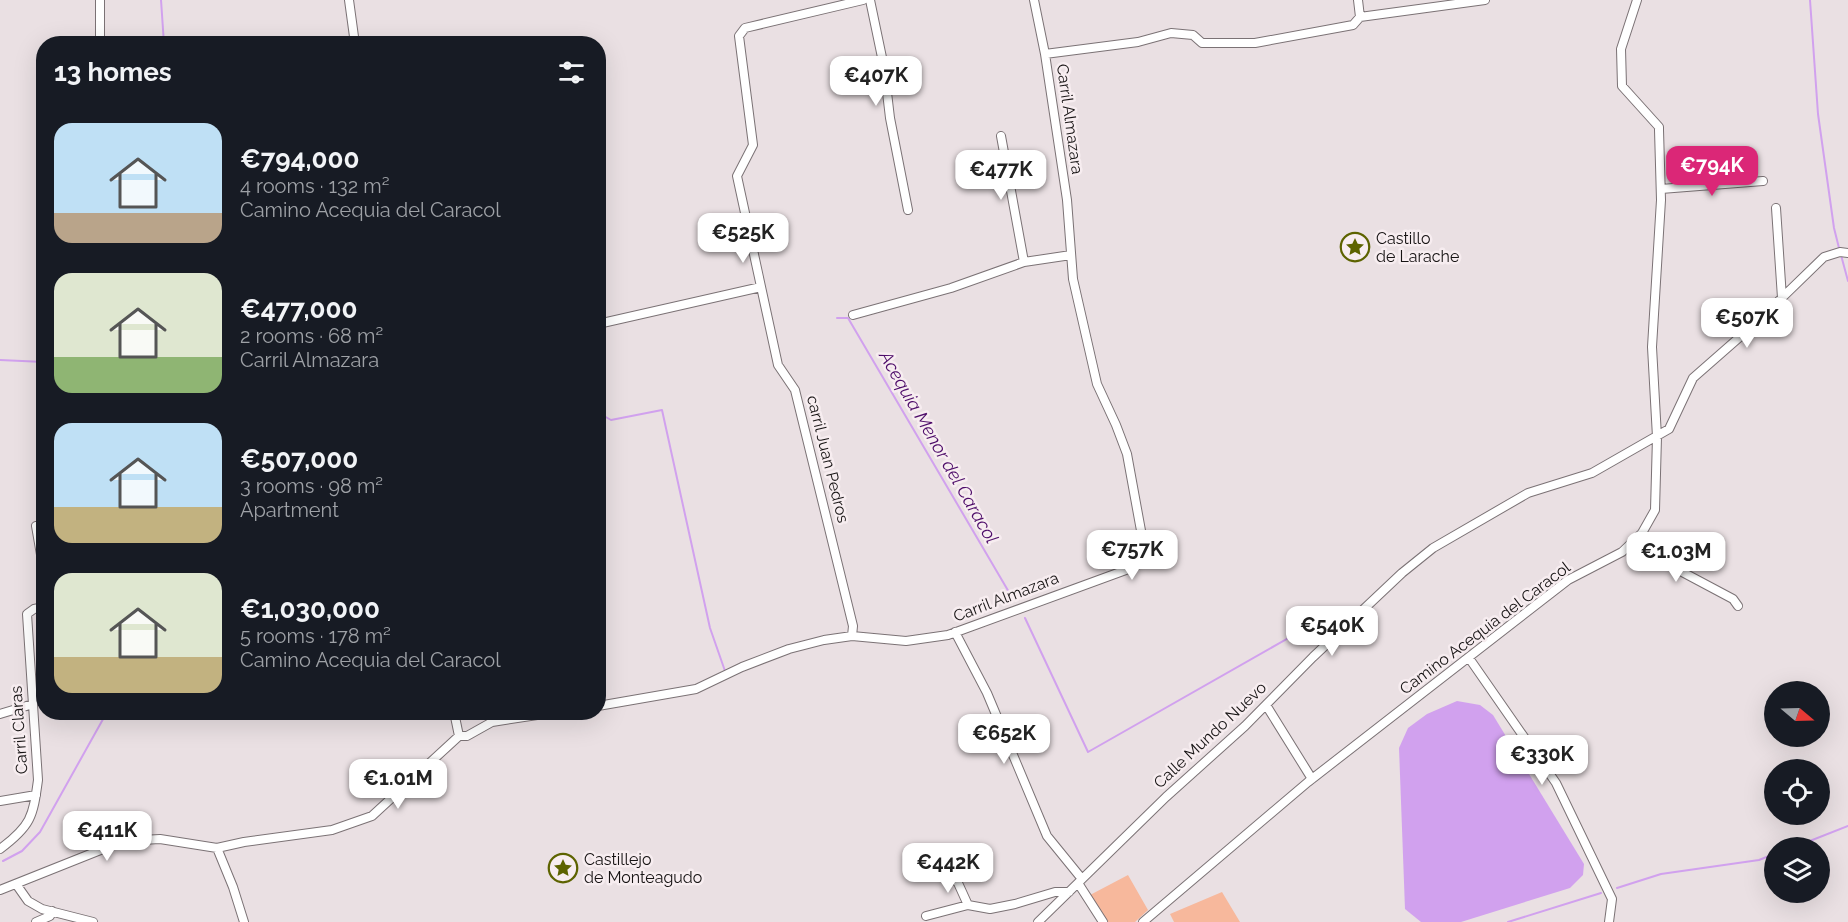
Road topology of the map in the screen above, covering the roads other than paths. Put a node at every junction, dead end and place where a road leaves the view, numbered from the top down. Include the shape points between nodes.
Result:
1 (100, 0) edge
2 (349, 0) edge
3 (863, 0) edge
4 (870, 0) edge
5 (1034, 0) edge
6 (1358, 0) edge
7 (1485, 0) edge
8 (1636, 0) edge
9 (1360, 17) junction
10 (100, 36) edge
11 (354, 36) edge
12 (1046, 54) junction
13 (1001, 136) dead end
14 (1763, 181) dead end
15 (1661, 189) junction
16 (1776, 208) dead end
17 (908, 210) dead end
18 (1848, 253) edge
19 (1071, 255) junction
20 (1024, 261) junction
21 (761, 287) junction
22 (1782, 298) junction
23 (853, 315) dead end
24 (606, 322) edge
25 (1657, 437) junction
26 (1635, 540) junction
27 (1738, 606) dead end
28 (36, 609) edge
29 (955, 632) junction
30 (852, 636) junction
31 (1469, 658) junction
32 (33, 704) junction
33 (606, 705) edge
34 (1266, 705) junction
35 (0, 714) edge
36 (456, 720) edge
37 (505, 720) edge
38 (459, 736) junction
39 (1312, 779) junction
40 (36, 795) junction
41 (0, 801) edge
42 (217, 848) junction
43 (0, 849) edge
44 (946, 870) dead end
45 (1080, 881) junction
46 (16, 884) junction
47 (0, 890) edge
48 (1069, 892) junction
49 (968, 905) junction
50 (52, 911) junction
51 (926, 916) dead end
52 (36, 922) edge
53 (93, 922) edge
54 (244, 922) edge
55 (1038, 922) edge
56 (1103, 922) edge
57 (1143, 922) edge
58 (1609, 922) edge

1 - 10 street
2 - 11 street
3 - 21 street, carril Juan Pedros via 745,28 739,36 753,145 737,176
4 - 17 street
5 - 12 street, Carril Almazara
6 - 9 street
7 - 9 street
8 - 15 street, Camino Acequia del Caracol via 1621,49 1622,86 1659,127
9 - 12 street via 1353,25 1256,43 1202,44 1193,35 1171,33 1138,42
12 - 19 street, Carril Almazara
13 - 20 street
14 - 15 street
15 - 25 street, Camino Acequia del Caracol via 1652,347
16 - 22 street
18 - 22 street via 1824,257
19 - 20 street
19 - 29 street, Carril Almazara via 1097,384 1127,454 1146,558 1134,567
20 - 23 street via 951,288
21 - 24 street
21 - 30 street, carril Juan Pedros via 778,364 795,390 854,626
22 - 25 street via 1693,378 1670,429
25 - 26 street, Camino Acequia del Caracol via 1655,510
25 - 34 street, Calle Mundo Nuevo via 1592,474 1528,494 1433,548 1402,573
26 - 27 street via 1671,566 1733,599
26 - 31 street, Camino Acequia del Caracol via 1622,552 1568,580
28 - 32 street, Carril Claras via 27,614
29 - 30 street, Carril Almazara via 906,641
29 - 45 street via 987,693 1047,836
30 - 33 street, Carril Almazara via 789,649 696,689
31 - 39 street, Camino Acequia del Caracol
31 - 58 street via 1556,783 1612,899
32 - 35 street
32 - 40 street, Carril Claras
34 - 39 street
34 - 45 street, Calle Mundo Nuevo
36 - 38 street
37 - 38 street
38 - 42 street via 372,816 332,830
39 - 57 street, Camino Acequia del Caracol
40 - 41 street
40 - 43 street, Carril Claras via 35,807 22,832
42 - 46 street via 160,840 123,841
42 - 54 street
44 - 49 street via 958,883
45 - 48 street, Calle Mundo Nuevo
45 - 56 street
46 - 47 street
46 - 50 street via 27,901
48 - 49 street via 990,909
48 - 55 street, Calle Mundo Nuevo
49 - 51 street
50 - 52 street
50 - 53 street

